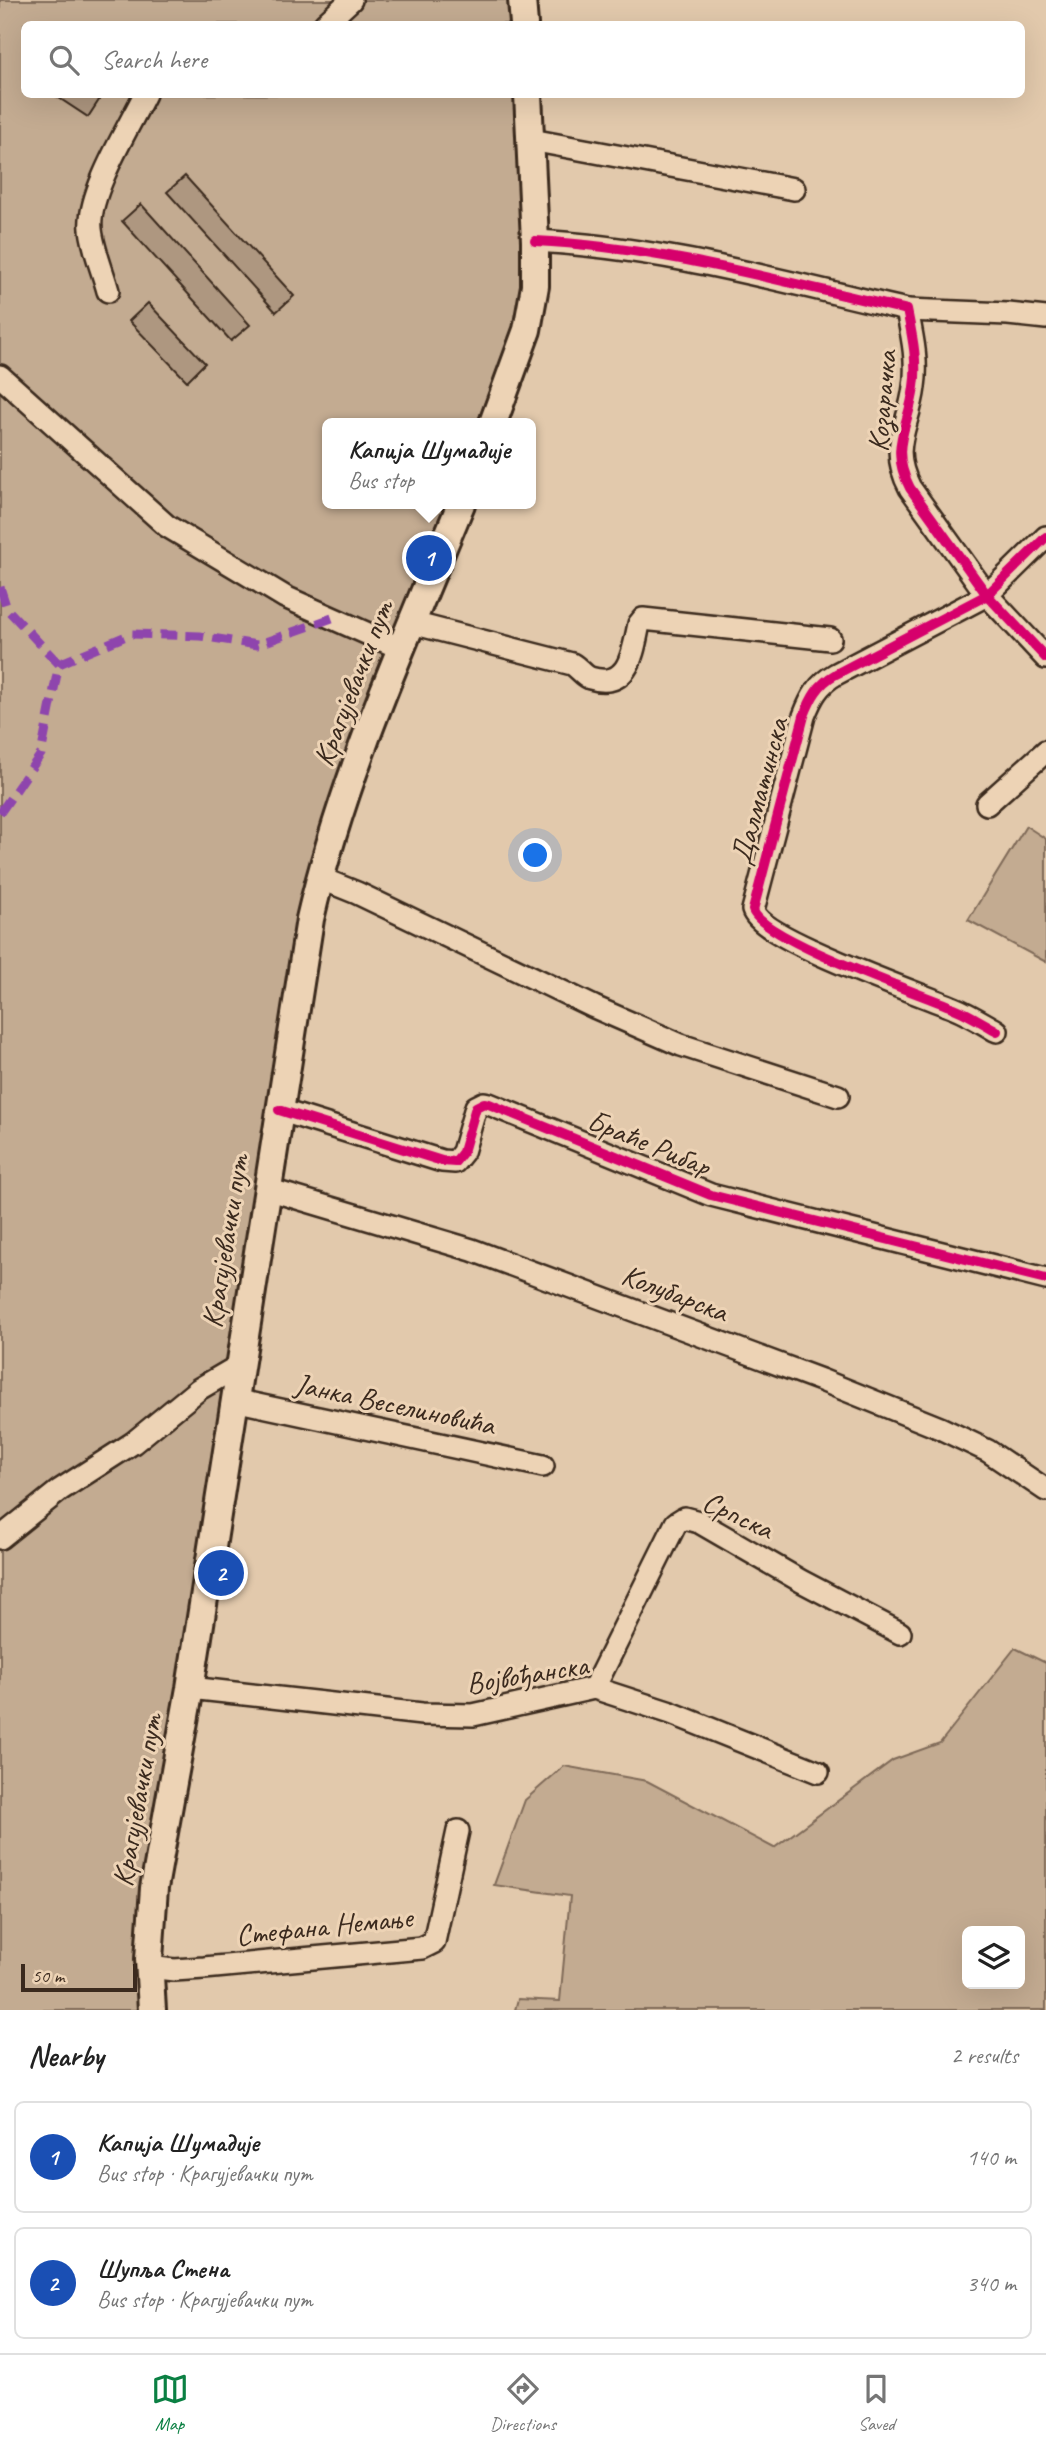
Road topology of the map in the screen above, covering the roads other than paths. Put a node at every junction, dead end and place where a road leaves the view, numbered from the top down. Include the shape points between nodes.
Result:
1 (351, 0) edge
2 (522, 0) edge
3 (328, 21) edge
4 (524, 21) edge
5 (143, 98) edge
6 (528, 98) edge
7 (531, 140) junction
8 (794, 188) dead end
9 (535, 241) junction
10 (108, 291) dead end
11 (906, 310) junction
12 (1046, 318) edge
13 (0, 376) edge
14 (495, 418) edge
15 (459, 509) edge
16 (1046, 537) edge
17 (987, 594) junction
18 (412, 623) junction
19 (830, 639) dead end
20 (402, 649) junction
21 (1046, 658) edge
22 (1046, 751) edge
23 (987, 804) dead end
24 (320, 878) junction
25 (997, 1031) dead end
26 (838, 1097) dead end
27 (279, 1110) junction
28 (267, 1189) junction
29 (1046, 1279) edge
30 (240, 1365) junction
31 (234, 1399) junction
32 (543, 1466) dead end
33 (1046, 1490) edge
34 (0, 1538) edge
35 (900, 1633) dead end
36 (190, 1688) junction
37 (594, 1688) junction
38 (818, 1772) dead end
39 (458, 1831) dead end
40 (149, 1966) junction
41 (152, 2010) edge

1 - 3 street
2 - 4 main road
5 - 10 street via 93,206 91,229
6 - 7 main road
7 - 8 street
7 - 9 main road
9 - 11 street, Козарачка via 607,246 703,263
9 - 14 main road via 535,286 527,330
11 - 12 street
11 - 17 street, Козарачка via 914,346 915,386 900,443 901,470
13 - 20 street via 167,526 285,597
15 - 18 main road, Крагујевачки пут
16 - 17 street, Далматинска
17 - 21 street, Козарачка
17 - 25 street, Далматинска via 836,674 813,694 753,910 760,920 820,954 957,1009
18 - 19 street via 572,664 585,675 603,680 628,667 643,618
18 - 20 main road, Крагујевачки пут
20 - 24 main road, Крагујевачки пут via 350,782
22 - 23 street
24 - 26 street via 681,1045
24 - 27 main road, Крагујевачки пут
27 - 28 main road, Крагујевачки пут
27 - 29 street, Браће Рибар via 454,1162 463,1152 475,1107 489,1104 711,1195
28 - 30 main road, Крагујевачки пут
28 - 33 street, Колубарска via 472,1250 821,1380 988,1451
30 - 31 main road, Крагујевачки пут
30 - 34 street via 199,1388 134,1443 60,1490
31 - 32 street, Јанка Веселиновића
31 - 36 main road, Крагујевачки пут
35 - 37 street, Српска via 699,1522 684,1518 676,1523
36 - 37 street, Војвођанска via 473,1716
36 - 40 main road, Крагујевачки пут via 154,1888
37 - 38 street, Војвођанска via 671,1713
39 - 40 street, Стефана Немање via 439,1926 434,1942 422,1948 184,1970
40 - 41 main road, Крагујевачки пут

